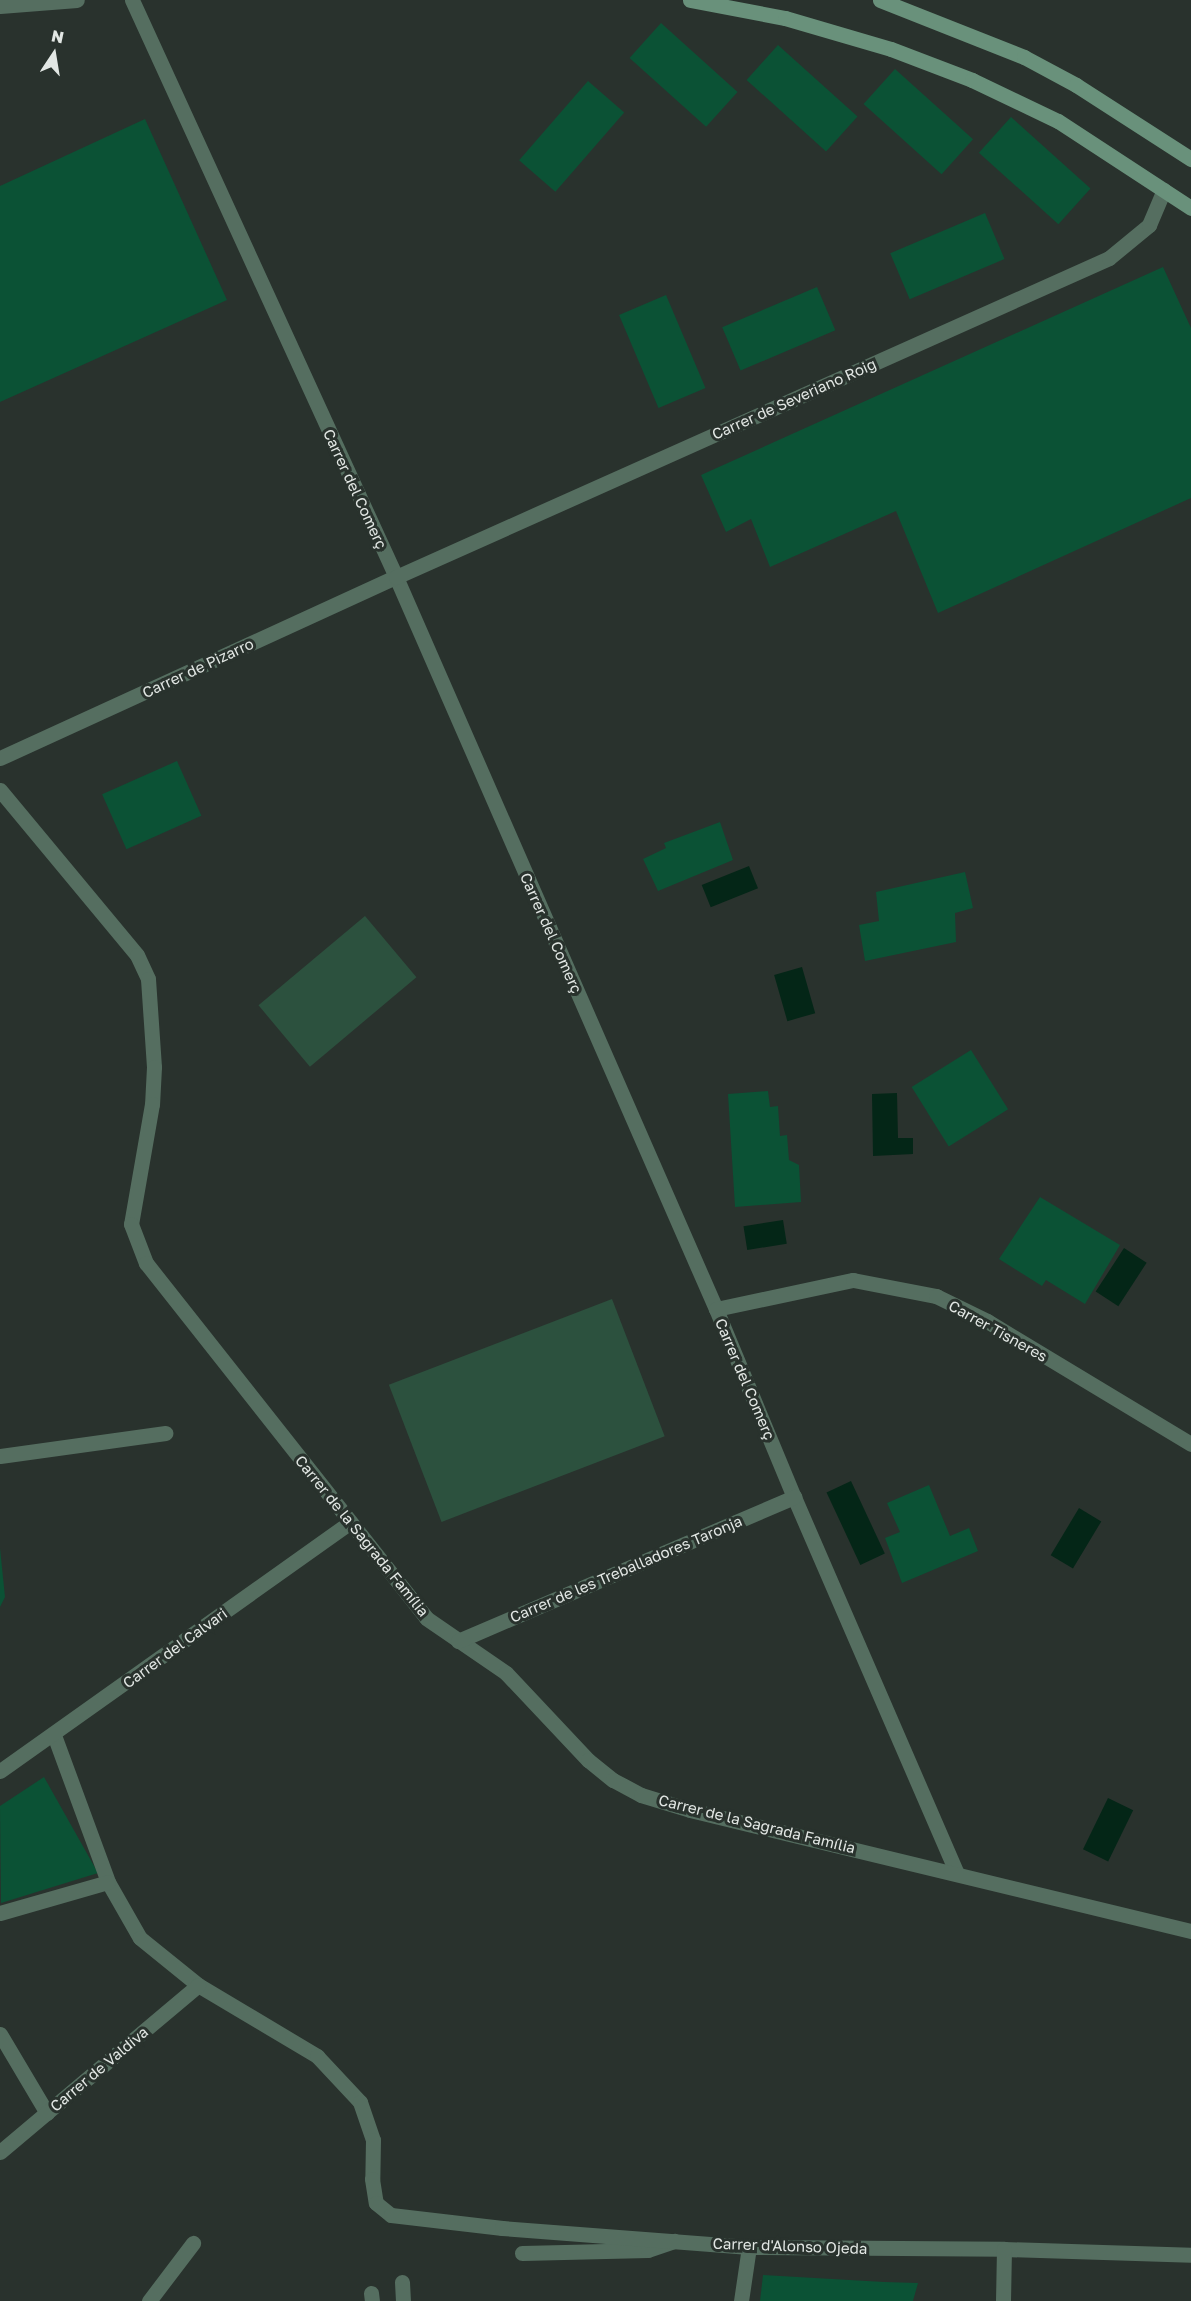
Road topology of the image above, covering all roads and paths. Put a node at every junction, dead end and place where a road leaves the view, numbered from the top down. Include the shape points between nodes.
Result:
1 (77, 0) edge
2 (132, 0) edge
3 (690, 0) edge
4 (880, 0) edge
5 (0, 6) edge
6 (1191, 159) edge
7 (1164, 190) junction
8 (1191, 208) edge
9 (396, 577) junction
10 (0, 758) edge
11 (0, 790) edge
12 (716, 1309) junction
13 (165, 1432) dead end
14 (1191, 1444) edge
15 (0, 1456) edge
16 (794, 1497) junction
17 (349, 1523) junction
18 (459, 1641) junction
19 (54, 1735) junction
20 (0, 1771) edge
21 (957, 1873) junction
22 (108, 1882) junction
23 (0, 1913) edge
24 (1191, 1931) edge
25 (198, 1985) junction
26 (0, 2034) edge
27 (47, 2112) junction
28 (0, 2152) edge
29 (674, 2240) junction
30 (193, 2243) dead end
31 (749, 2247) junction
32 (1004, 2249) junction
33 (522, 2253) dead end
34 (1191, 2255) edge
35 (402, 2282) dead end
36 (148, 2301) edge
37 (402, 2301) edge
38 (741, 2301) edge
39 (1003, 2301) edge

1 - 5 street
2 - 9 street, Carrer del Comerç
3 - 7 main road via 785,18 891,49 972,80 1058,121
4 - 6 main road via 1024,57 1076,85
7 - 8 main road
7 - 9 street, Carrer de Severiano Roig via 1149,225 1109,258
9 - 10 street, Carrer de Pizarro
9 - 12 street, Carrer del Comerç
11 - 17 street, Carrer de la Sagrada Família via 137,955 148,979 154,1067 152,1104 131,1224 146,1263
12 - 14 street, Carrer Tisneres via 853,1280 936,1296 987,1321
12 - 16 street, Carrer del Comerç
13 - 15 street
16 - 18 street, Carrer de les Treballadores Taronja
16 - 21 street, Carrer del Comerç
17 - 18 street, Carrer de la Sagrada Família via 426,1618
17 - 19 street, Carrer del Calvari
18 - 21 street, Carrer de la Sagrada Família via 506,1673 588,1760 641,1795
19 - 20 street, Carrer del Calvari
19 - 22 street
21 - 24 street, Carrer de la Sagrada Família
22 - 23 street
22 - 25 street via 140,1938
25 - 27 street, Carrer de Valdiva
25 - 29 street, Carrer d'Alonso Ojeda via 317,2056 360,2102 372,2140 376,2203 391,2215 502,2228
26 - 27 street
27 - 28 street, Carrer de Valdiva
29 - 31 street, Carrer d'Alonso Ojeda
29 - 33 street via 648,2250
30 - 36 street
31 - 32 street, Carrer d'Alonso Ojeda
31 - 38 street
32 - 34 street, Carrer d'Alonso Ojeda
32 - 39 street
35 - 37 street

